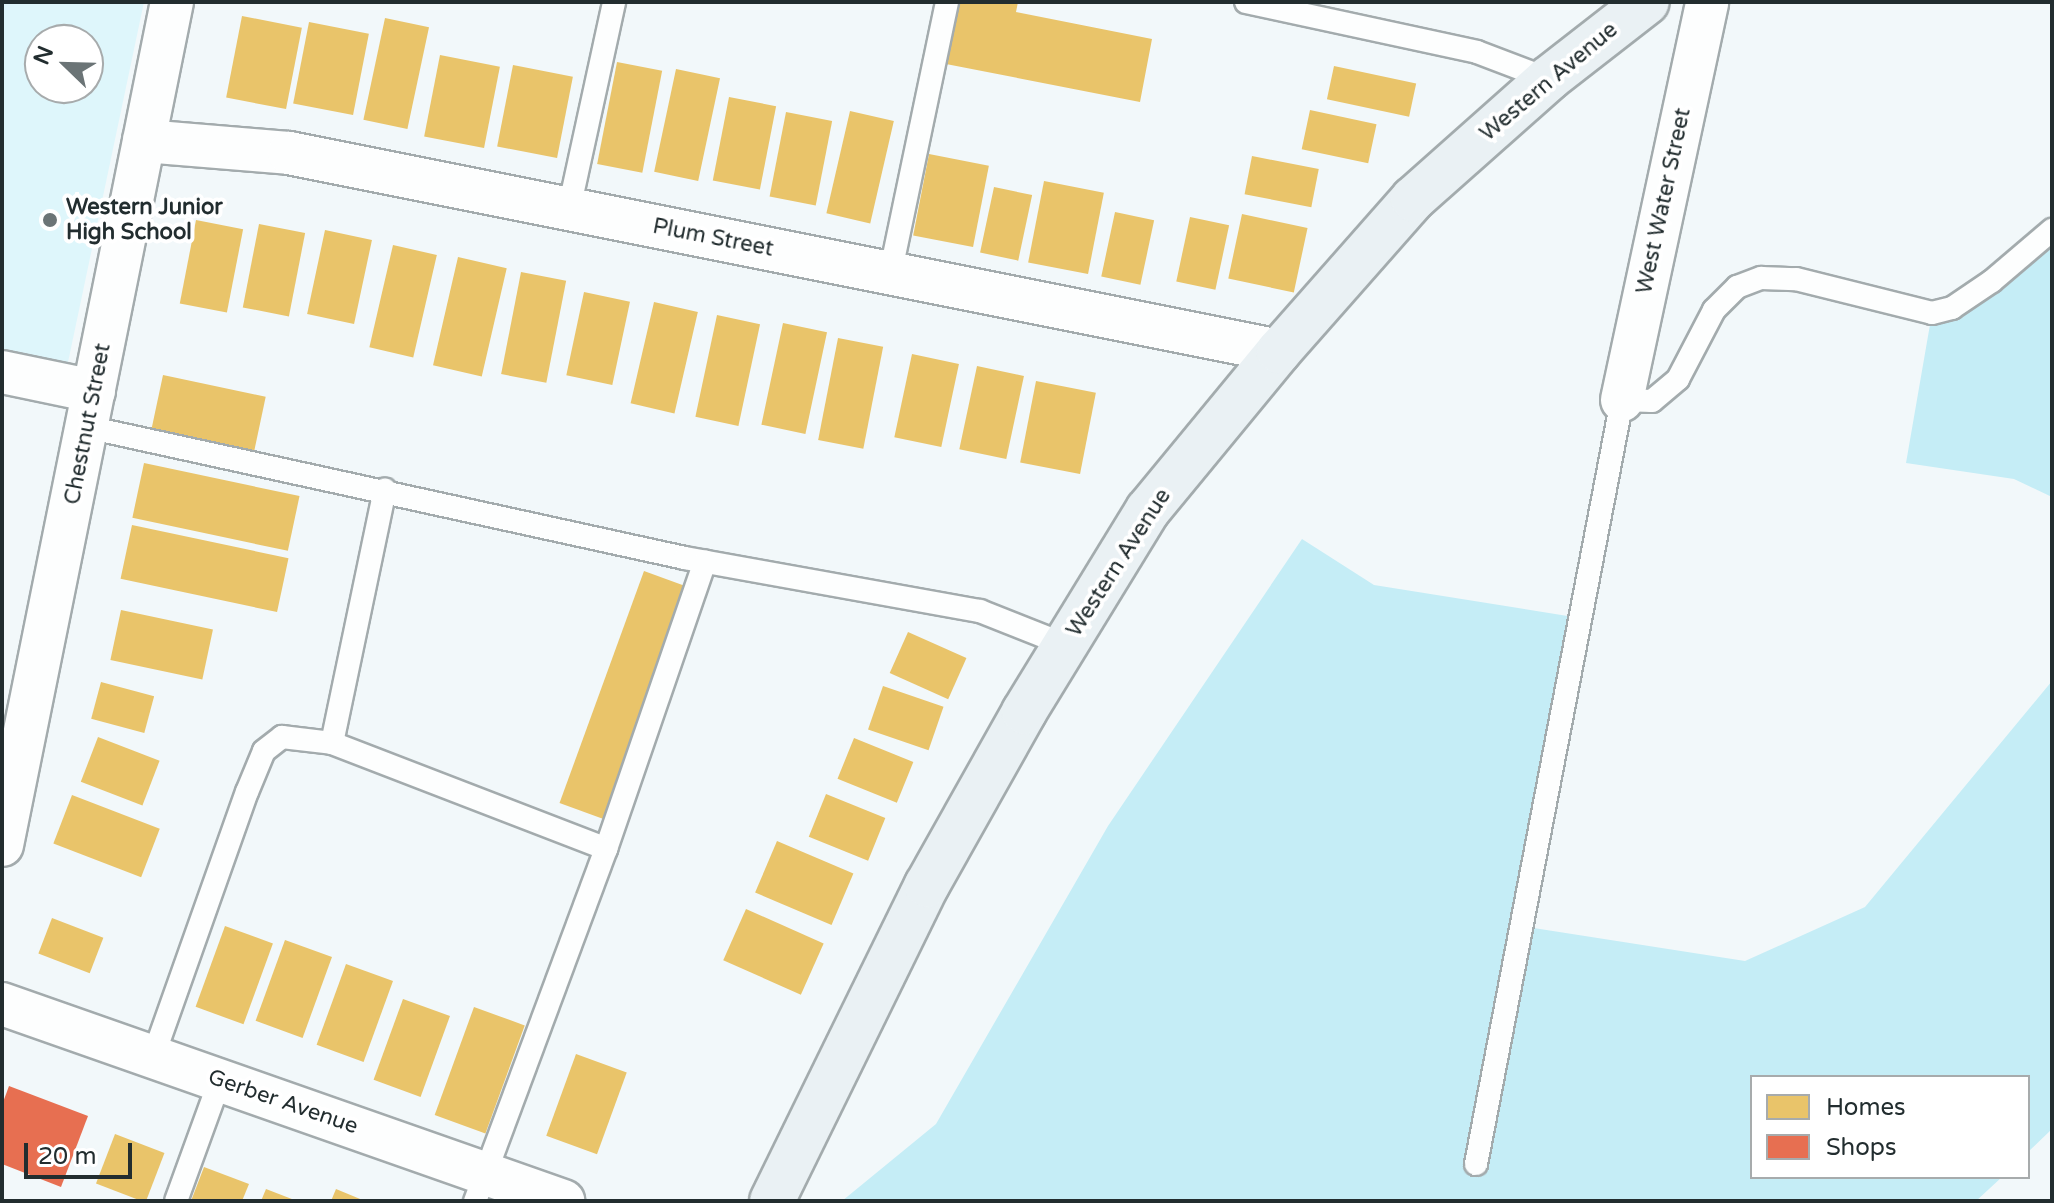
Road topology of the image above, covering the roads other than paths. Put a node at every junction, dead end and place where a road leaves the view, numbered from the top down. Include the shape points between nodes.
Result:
1 (172, 2) edge
2 (614, 2) edge
3 (947, 2) edge
4 (1246, 2) edge
5 (1647, 2) edge
6 (1707, 2) edge
7 (1548, 79) junction
8 (144, 141) junction
9 (569, 209) junction
10 (2052, 230) edge
11 (890, 275) junction
12 (1279, 351) junction
13 (2, 372) edge
14 (1622, 400) junction
15 (91, 409) junction
16 (385, 489) junction
17 (705, 562) junction
18 (1066, 645) junction
19 (332, 743) junction
20 (2, 845) edge
21 (606, 849) junction
22 (2, 1004) edge
23 (153, 1057) junction
24 (220, 1080) junction
25 (1476, 1164) dead end
26 (480, 1187) edge
27 (176, 1201) edge
28 (563, 1201) edge
29 (772, 1201) edge

1 - 8 street, Chestnut Street
2 - 9 lane
3 - 11 lane
4 - 7 lane via 1477,52
5 - 7 main road, Western Avenue
6 - 14 street, West Water Street
7 - 12 main road, Western Avenue via 1413,199
8 - 9 street, Plum Street via 289,153
8 - 15 street, Chestnut Street
9 - 11 street, Plum Street
10 - 14 lane via 1992,281 1952,308 1932,313 1796,279 1761,278 1737,287 1714,310 1678,379 1652,401
11 - 12 street, Plum Street
12 - 18 main road, Western Avenue via 1148,510
13 - 15 street
14 - 25 lane
15 - 16 lane
15 - 20 street, Chestnut Street
16 - 17 lane
16 - 19 lane
17 - 18 lane via 980,611
17 - 21 lane
18 - 29 main road, Western Avenue via 927,885
19 - 21 lane
19 - 23 lane via 282,737 264,751
21 - 26 lane
22 - 23 street, Gerber Avenue
23 - 24 street, Gerber Avenue
24 - 26 street, Gerber Avenue
24 - 27 lane
26 - 28 street, Gerber Avenue

